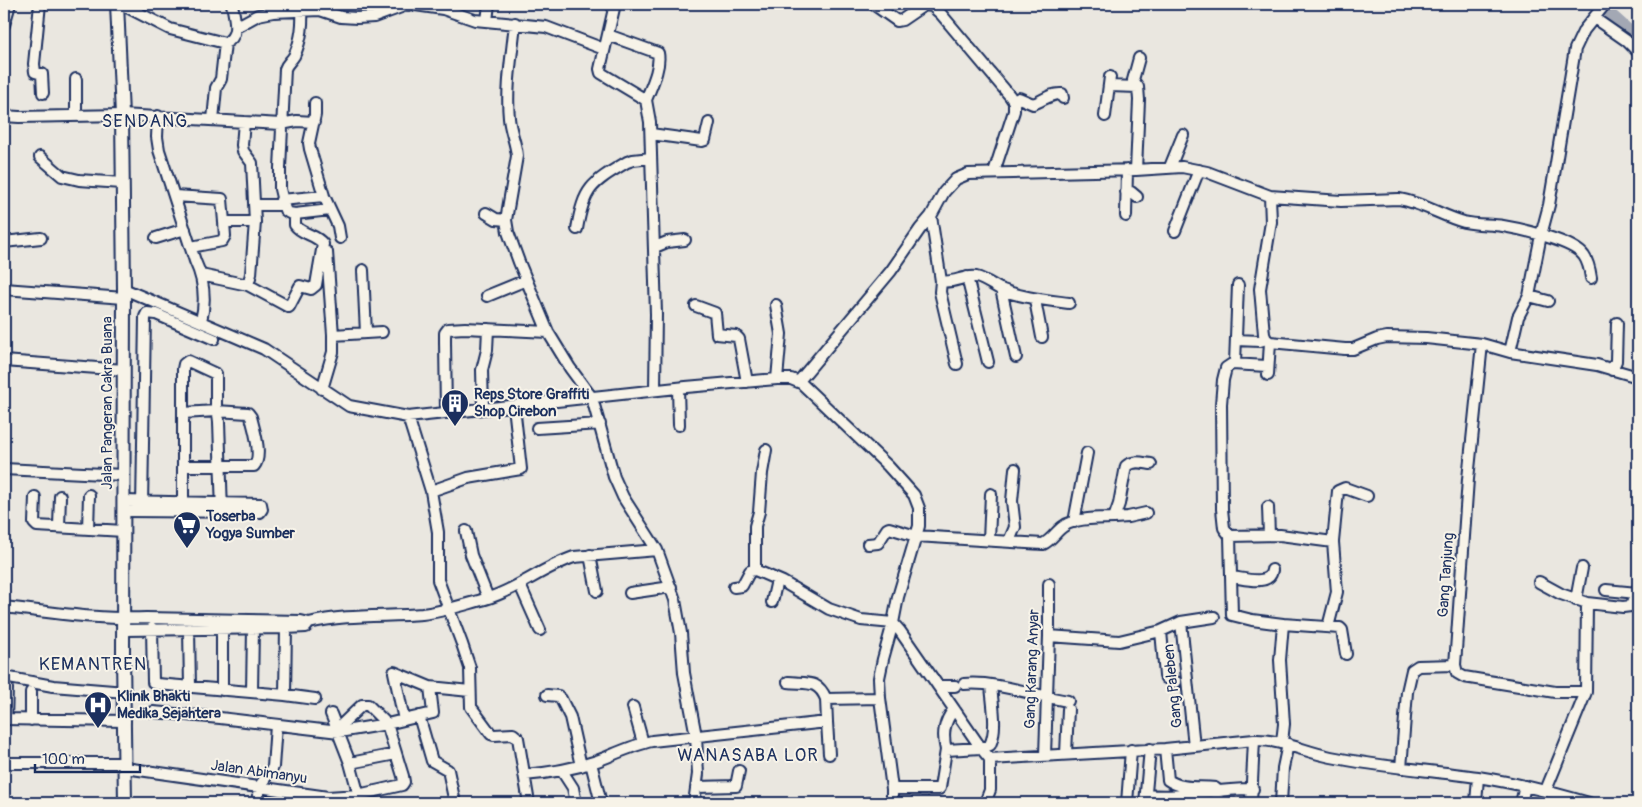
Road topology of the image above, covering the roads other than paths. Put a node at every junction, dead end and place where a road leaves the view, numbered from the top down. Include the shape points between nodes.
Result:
1 (10, 4) edge
2 (40, 4) edge
3 (119, 4) edge
4 (232, 4) edge
5 (489, 4) edge
6 (615, 4) edge
7 (873, 4) edge
8 (1605, 4) edge
9 (302, 7) edge
10 (336, 10) edge
11 (1596, 16) junction
12 (487, 21) junction
13 (514, 23) junction
14 (4, 25) edge
15 (236, 27) junction
16 (608, 35) junction
17 (225, 43) junction
18 (604, 49) junction
19 (1638, 52) edge
20 (1139, 58) dead end
21 (76, 79) dead end
22 (1138, 87) junction
23 (43, 93) dead end
24 (1063, 98) dead end
25 (646, 100) junction
26 (1014, 102) junction
27 (315, 103) dead end
28 (122, 115) junction
29 (4, 116) edge
30 (76, 116) junction
31 (158, 116) junction
32 (1105, 116) dead end
33 (213, 120) junction
34 (244, 122) junction
35 (314, 122) junction
36 (710, 123) dead end
37 (281, 124) junction
38 (651, 134) junction
39 (1183, 135) dead end
40 (40, 157) dead end
41 (651, 158) junction
42 (1170, 167) junction
43 (1132, 170) junction
44 (1199, 170) junction
45 (994, 172) junction
46 (122, 183) junction
47 (1126, 192) junction
48 (175, 196) junction
49 (324, 196) junction
50 (1270, 196) junction
51 (1137, 197) dead end
52 (282, 202) junction
53 (254, 206) junction
54 (330, 210) junction
55 (486, 213) dead end
56 (295, 214) junction
57 (1126, 216) dead end
58 (506, 220) junction
59 (224, 222) junction
60 (255, 222) junction
61 (925, 222) junction
62 (186, 229) junction
63 (577, 229) dead end
64 (1175, 231) dead end
65 (1541, 235) junction
66 (41, 238) dead end
67 (156, 238) dead end
68 (340, 238) dead end
69 (685, 240) dead end
70 (4, 242) edge
71 (191, 247) junction
72 (655, 247) junction
73 (327, 252) dead end
74 (199, 268) junction
75 (363, 270) dead end
76 (967, 277) junction
77 (1591, 278) dead end
78 (526, 280) junction
79 (941, 281) junction
80 (1238, 285) dead end
81 (248, 286) junction
82 (4, 289) edge
83 (1001, 289) junction
84 (124, 293) junction
85 (487, 296) dead end
86 (1528, 296) junction
87 (1035, 300) junction
88 (1548, 301) dead end
89 (1069, 304) dead end
90 (776, 305) dead end
91 (696, 306) dead end
92 (175, 315) junction
93 (201, 321) junction
94 (1617, 323) dead end
95 (488, 329) junction
96 (382, 332) dead end
97 (548, 332) junction
98 (366, 333) junction
99 (333, 335) junction
100 (1042, 337) dead end
101 (214, 339) dead end
102 (1236, 340) junction
103 (1268, 340) junction
104 (1482, 344) junction
105 (1510, 352) junction
106 (1016, 357) dead end
107 (4, 360) edge
108 (988, 362) dead end
109 (1235, 363) junction
110 (957, 364) dead end
111 (124, 370) junction
112 (1612, 370) junction
113 (1638, 377) edge
114 (777, 379) junction
115 (799, 381) junction
116 (747, 382) junction
117 (678, 388) junction
118 (322, 389) junction
119 (655, 390) junction
120 (592, 398) junction
121 (514, 406) junction
122 (483, 409) junction
123 (216, 411) junction
124 (183, 412) junction
125 (446, 413) junction
126 (408, 417) junction
127 (600, 424) junction
128 (679, 425) dead end
129 (537, 428) dead end
130 (766, 450) dead end
131 (1087, 453) dead end
132 (1151, 464) dead end
133 (183, 466) junction
134 (220, 466) junction
135 (4, 469) edge
136 (1015, 469) dead end
137 (123, 475) junction
138 (431, 491) junction
139 (991, 494) dead end
140 (89, 495) dead end
141 (60, 496) dead end
142 (1367, 496) dead end
143 (34, 497) dead end
144 (124, 506) junction
145 (142, 506) junction
146 (1268, 507) dead end
147 (183, 508) junction
148 (1146, 513) dead end
149 (1114, 518) junction
150 (1074, 522) junction
151 (60, 528) junction
152 (88, 529) junction
153 (124, 531) junction
154 (466, 531) dead end
155 (1269, 535) junction
156 (916, 536) junction
157 (1230, 536) junction
158 (988, 540) junction
159 (1009, 541) junction
160 (1333, 542) junction
161 (868, 544) dead end
162 (657, 550) junction
163 (590, 555) junction
164 (1582, 568) dead end
165 (755, 570) junction
166 (1272, 570) dead end
167 (1231, 577) junction
168 (777, 580) junction
169 (1539, 582) dead end
170 (1049, 584) dead end
171 (520, 585) junction
172 (670, 587) junction
173 (734, 587) dead end
174 (1606, 590) dead end
175 (597, 591) dead end
176 (1638, 591) edge
177 (630, 593) dead end
178 (488, 598) junction
179 (1576, 600) junction
180 (772, 602) dead end
181 (1587, 603) junction
182 (4, 607) edge
183 (448, 608) junction
184 (1214, 617) dead end
185 (1181, 622) junction
186 (893, 623) junction
187 (124, 624) junction
188 (308, 624) junction
189 (1284, 624) junction
190 (1328, 627) junction
191 (152, 628) junction
192 (253, 628) junction
193 (286, 628) junction
194 (189, 629) junction
195 (222, 629) junction
196 (540, 630) dead end
197 (1161, 631) junction
198 (1049, 636) junction
199 (1346, 654) dead end
200 (1455, 665) junction
201 (4, 677) edge
202 (788, 682) dead end
203 (1176, 682) dead end
204 (991, 685) junction
205 (938, 686) junction
206 (190, 687) junction
207 (430, 687) junction
208 (7, 688) dead end
209 (222, 690) junction
210 (470, 691) junction
211 (31, 692) dead end
212 (125, 692) junction
213 (252, 692) junction
214 (1586, 692) junction
215 (285, 695) junction
216 (547, 695) dead end
217 (1047, 695) junction
218 (880, 698) junction
219 (316, 699) dead end
220 (826, 699) junction
221 (632, 707) dead end
222 (954, 709) junction
223 (154, 712) dead end
224 (331, 714) dead end
225 (419, 716) junction
226 (5, 719) edge
227 (30, 720) junction
228 (125, 720) junction
229 (404, 720) junction
230 (827, 722) junction
231 (387, 724) junction
232 (276, 725) junction
233 (338, 730) junction
234 (696, 736) junction
235 (1254, 740) junction
236 (642, 743) junction
237 (1285, 743) junction
238 (1194, 746) junction
239 (980, 748) junction
240 (1150, 748) junction
241 (1166, 749) junction
242 (946, 750) junction
243 (1131, 750) junction
244 (396, 754) junction
245 (829, 754) dead end
246 (1066, 754) junction
247 (1045, 755) junction
248 (990, 759) junction
249 (5, 763) edge
250 (350, 763) junction
251 (586, 764) junction
252 (126, 766) junction
253 (1401, 768) junction
254 (562, 771) junction
255 (739, 771) dead end
256 (524, 775) junction
257 (1478, 778) junction
258 (1525, 786) junction
259 (259, 787) junction
260 (697, 787) junction
261 (892, 789) junction
262 (1253, 789) junction
263 (1217, 790) junction
264 (1546, 790) junction
265 (360, 799) edge
266 (1146, 799) edge
267 (125, 803) edge
268 (257, 803) edge
269 (455, 803) edge
270 (529, 803) edge
271 (576, 803) edge
272 (601, 803) edge
273 (694, 803) edge
274 (892, 803) edge
275 (985, 803) edge
276 (1127, 803) edge
277 (1218, 803) edge
278 (1251, 803) edge
279 (1282, 803) edge
280 (1476, 803) edge
281 (1521, 803) edge
282 (1589, 803) edge

1 - 14 street
2 - 23 street via 34,64 35,72 42,74
3 - 17 street via 170,29
3 - 28 main road, Jalan Pangeran Cakra Buana
4 - 15 street
5 - 12 street
6 - 16 street
7 - 26 street via 897,21 924,5 932,6
8 - 11 street
9 - 10 street
9 - 15 street via 258,15
9 - 37 street via 301,42 286,66
10 - 12 street via 351,18 374,17 404,6 437,7 467,18
11 - 19 street
11 - 65 street via 1584,30 1575,49 1549,206
12 - 13 street
13 - 18 street via 546,27
13 - 58 street via 508,111 517,162
15 - 17 street
16 - 18 street
16 - 25 street via 658,53 656,71
17 - 33 street
18 - 25 street via 601,73
20 - 22 street via 1133,80
21 - 30 street
22 - 32 street via 1109,82
22 - 43 street
24 - 26 street via 1059,94 1036,103 1019,98
25 - 38 street
26 - 45 street
27 - 35 street
28 - 30 street
28 - 31 street
28 - 46 main road, Jalan Pangeran Cakra Buana
29 - 30 street
31 - 33 street
31 - 48 street via 159,150
33 - 34 street
34 - 37 street
34 - 53 street via 242,149 252,163
35 - 37 street
35 - 49 street via 309,143
36 - 38 street via 702,141
37 - 52 street
38 - 41 street
39 - 42 street
40 - 46 street via 62,176
41 - 63 street via 627,162 594,184 580,207
41 - 72 street
42 - 43 street
42 - 44 street
43 - 45 street
43 - 47 street
44 - 50 street
44 - 64 street
45 - 61 street via 968,174 956,179
46 - 84 main road, Jalan Pangeran Cakra Buana
47 - 51 street
47 - 57 street
48 - 59 street via 222,200
48 - 62 street
49 - 52 street
49 - 54 street
50 - 65 street via 1341,201 1408,200 1464,222
50 - 103 street via 1271,222 1260,289
52 - 53 street
52 - 56 street via 286,211
53 - 60 street
54 - 56 street
54 - 68 street
55 - 58 street
56 - 81 street via 298,229 323,244 316,285 311,289 300,286 289,307
58 - 78 street
59 - 60 street
59 - 71 street via 222,241
60 - 81 street
61 - 79 street
61 - 115 street via 891,272
62 - 67 street
62 - 71 street
65 - 77 street via 1570,246 1584,256
65 - 86 street
66 - 70 street
69 - 72 street
71 - 74 street
72 - 119 street
73 - 99 street
74 - 81 street
74 - 93 street via 204,304
75 - 98 street
76 - 79 street
76 - 83 street via 977,277
76 - 108 street
78 - 85 street
78 - 97 street
79 - 110 street via 940,292
80 - 102 street
82 - 84 street
83 - 87 street
83 - 106 street
84 - 92 street
84 - 111 main road, Jalan Pangeran Cakra Buana
86 - 88 street
86 - 105 street via 1518,317
87 - 89 street
87 - 100 street
90 - 114 street via 781,334
91 - 116 street via 715,313 717,334 739,339
92 - 93 street
92 - 101 street
92 - 145 street via 147,313 145,317
93 - 118 street via 264,349
94 - 112 street via 1616,361
95 - 97 street
95 - 122 street via 482,370
95 - 125 street via 446,330
96 - 98 street
97 - 120 street
98 - 99 street
99 - 118 street via 333,352
102 - 103 street
102 - 109 street
103 - 104 street via 1346,349 1387,337
103 - 109 street via 1268,371
104 - 105 street
104 - 200 street, Gang Tanjung via 1468,479
105 - 112 street
107 - 111 street
109 - 157 street via 1226,368 1221,392 1222,510 1224,528
111 - 137 main road, Jalan Pangeran Cakra Buana
112 - 113 street
114 - 115 street
114 - 116 street
115 - 156 street via 914,495 920,514
116 - 117 street
117 - 119 street
117 - 128 street
118 - 126 street via 357,408
119 - 120 street
120 - 121 street
120 - 127 street
121 - 122 street
121 - 138 street via 521,469 468,478
122 - 125 street
123 - 124 street
123 - 124 street via 216,374 188,361 183,369
123 - 134 street via 219,416
123 - 134 street via 248,413 258,452 254,466
124 - 133 street
125 - 126 street
126 - 138 street
127 - 129 street
127 - 162 street via 614,477 623,497
130 - 165 street via 755,526
131 - 150 street
132 - 149 street via 1137,462 1126,466
133 - 134 street
133 - 147 street
134 - 147 street via 222,508
135 - 137 street
136 - 159 street via 1012,501 1015,527
137 - 144 main road, Jalan Pangeran Cakra Buana
138 - 183 street via 438,532 438,580
139 - 158 street
140 - 152 street
141 - 151 street
142 - 160 street via 1335,488
143 - 151 street via 35,525
144 - 145 street
144 - 153 main road, Jalan Pangeran Cakra Buana
145 - 147 street
146 - 155 street
148 - 149 street
149 - 150 street
150 - 159 street via 1061,528 1044,544
151 - 152 street
152 - 153 street
153 - 187 main road, Jalan Pangeran Cakra Buana
154 - 178 street via 471,556
155 - 157 street
155 - 160 street
156 - 158 street
156 - 161 street via 889,528 878,543
156 - 186 street
157 - 167 street
158 - 159 street
160 - 190 street via 1337,592
162 - 163 street
162 - 172 street
163 - 171 street via 562,561
163 - 175 street
164 - 179 street
165 - 168 street
165 - 173 street via 750,572 742,586
166 - 167 street via 1268,578 1262,580
167 - 189 street via 1232,615
168 - 180 street
168 - 186 street via 829,609 861,620
169 - 179 street
170 - 198 street, Gang Karang Anyar
171 - 178 street
171 - 196 street
172 - 177 street
172 - 234 street via 677,610
174 - 176 street
176 - 181 street via 1633,604 1627,607
178 - 183 street
179 - 181 street
181 - 214 street
182 - 187 street
183 - 188 street via 424,614 337,618
183 - 210 street via 470,668
184 - 185 street
185 - 197 street
185 - 238 street, Gang Paleben
186 - 205 street
186 - 218 street via 880,672
187 - 188 street via 146,618
187 - 191 street
187 - 212 main road, Jalan Pangeran Cakra Buana
188 - 193 street via 306,627
189 - 190 street
189 - 237 street via 1280,660
190 - 199 street via 1342,630
191 - 194 street
191 - 206 street via 153,682
192 - 193 street
192 - 195 street
192 - 213 street
193 - 215 street
194 - 195 street
194 - 206 street
195 - 209 street
197 - 198 street via 1119,641
197 - 203 street via 1165,676
198 - 217 street, Gang Karang Anyar
200 - 214 street via 1457,673 1464,677 1555,692
200 - 253 street via 1418,666 1412,670 1407,692
201 - 212 street via 53,686
202 - 220 street via 816,685 822,689
204 - 205 street
204 - 217 street
204 - 239 street via 992,741
205 - 222 street
206 - 209 street
207 - 210 street
207 - 225 street via 433,714
207 - 229 street via 394,672
208 - 226 street
209 - 213 street
210 - 256 street via 472,710 491,734 517,735
211 - 227 street
212 - 228 main road, Jalan Pangeran Cakra Buana
213 - 215 street
214 - 264 street
215 - 219 street
216 - 251 street via 558,696 567,710
217 - 246 street via 1068,705
217 - 247 street, Gang Karang Anyar
218 - 220 street
218 - 261 street
220 - 230 street
221 - 236 street
222 - 239 street
222 - 242 street via 946,719
223 - 232 street
224 - 233 street
225 - 229 street
225 - 269 street via 432,761 448,770
226 - 227 street
227 - 228 street
228 - 252 main road, Jalan Pangeran Cakra Buana
229 - 231 street
230 - 234 street
230 - 245 street
231 - 233 street
231 - 233 street via 364,704
231 - 244 street
232 - 233 street
232 - 259 street via 273,768
233 - 250 street
234 - 236 street
234 - 260 street
235 - 237 street
235 - 238 street
235 - 262 street
236 - 251 street
237 - 253 street via 1331,757
237 - 279 street
238 - 241 street
239 - 242 street
239 - 248 street
240 - 241 street
240 - 243 street
240 - 266 street
241 - 263 street via 1168,780 1178,785
242 - 261 street via 940,788
243 - 246 street
243 - 276 street
244 - 250 street
244 - 265 street, Jalan Abimanyu via 403,776 402,785
246 - 247 street
247 - 248 street
248 - 275 street via 990,790
249 - 252 street, Jalan Abimanyu
250 - 265 street
251 - 254 street
251 - 272 street
252 - 259 street, Jalan Abimanyu
252 - 267 main road, Jalan Pangeran Cakra Buana
253 - 257 street
254 - 256 street
254 - 271 street via 574,788
255 - 260 street via 736,786
256 - 270 street
257 - 258 street
257 - 280 street
258 - 264 street
258 - 281 street
259 - 265 street, Jalan Abimanyu
259 - 268 street
260 - 273 street
261 - 274 street
262 - 263 street
262 - 278 street
263 - 266 street
263 - 277 street
264 - 282 street

